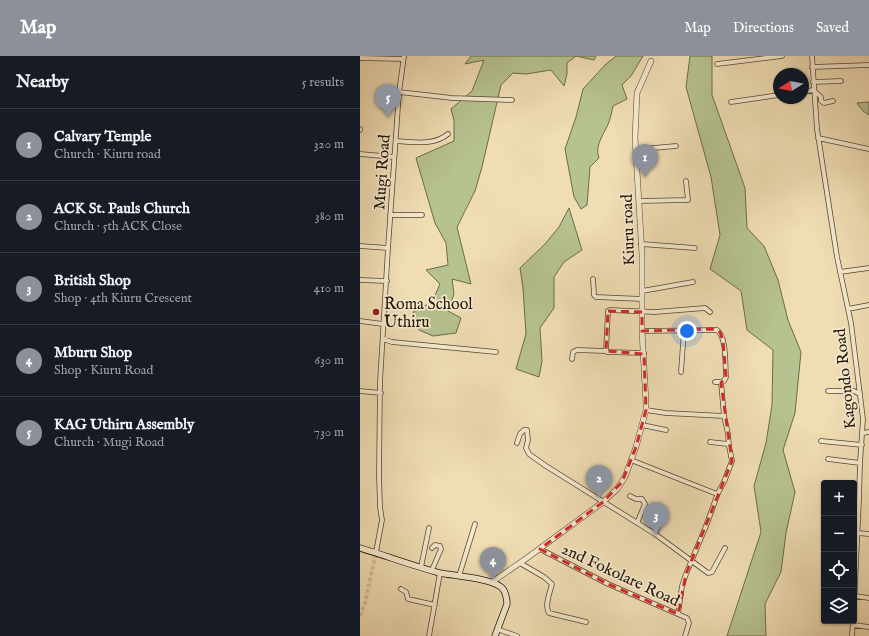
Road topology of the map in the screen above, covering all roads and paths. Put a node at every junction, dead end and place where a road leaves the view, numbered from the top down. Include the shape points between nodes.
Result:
1 (782, 56) edge
2 (812, 56) edge
3 (404, 57) edge
4 (360, 58) edge
5 (651, 61) dead end
6 (717, 64) dead end
7 (869, 65) edge
8 (812, 67) junction
9 (841, 81) dead end
10 (813, 82) junction
11 (813, 90) junction
12 (809, 91) edge
13 (399, 92) junction
14 (773, 96) edge
15 (512, 100) dead end
16 (833, 101) dead end
17 (731, 102) dead end
18 (448, 134) dead end
19 (818, 138) junction
20 (396, 141) junction
21 (676, 146) dead end
22 (869, 149) edge
23 (636, 152) junction
24 (360, 154) edge
25 (394, 157) junction
26 (686, 181) dead end
27 (639, 201) junction
28 (390, 215) junction
29 (422, 215) dead end
30 (641, 244) junction
31 (360, 246) edge
32 (388, 248) junction
33 (695, 248) dead end
34 (869, 268) edge
35 (840, 272) junction
36 (360, 280) edge
37 (593, 280) dead end
38 (387, 281) junction
39 (693, 282) dead end
40 (642, 291) junction
41 (642, 299) junction
42 (869, 305) edge
43 (848, 310) junction
44 (642, 312) junction
45 (710, 312) dead end
46 (360, 321) edge
47 (384, 324) junction
48 (684, 330) junction
49 (642, 331) junction
50 (383, 339) junction
51 (606, 350) junction
52 (496, 352) dead end
53 (644, 353) junction
54 (572, 359) dead end
55 (681, 372) dead end
56 (715, 382) dead end
57 (721, 382) junction
58 (360, 391) edge
59 (828, 391) dead end
60 (381, 393) junction
61 (860, 394) junction
62 (646, 410) junction
63 (723, 416) junction
64 (642, 425) junction
65 (666, 430) dead end
66 (869, 432) edge
67 (863, 433) junction
68 (821, 441) dead end
69 (710, 442) dead end
70 (517, 443) dead end
71 (728, 444) junction
72 (862, 445) junction
73 (828, 459) dead end
74 (631, 460) junction
75 (860, 463) junction
76 (717, 494) junction
77 (630, 496) dead end
78 (603, 502) junction
79 (662, 518) dead end
80 (637, 523) junction
81 (475, 524) dead end
82 (429, 528) dead end
83 (858, 533) junction
84 (655, 534) junction
85 (869, 534) edge
86 (360, 548) edge
87 (432, 548) dead end
88 (725, 548) dead end
89 (540, 549) junction
90 (376, 552) junction
91 (691, 561) junction
92 (520, 563) junction
93 (421, 567) junction
94 (432, 570) junction
95 (440, 572) junction
96 (459, 576) junction
97 (492, 582) junction
98 (855, 588) edge
99 (401, 589) dead end
100 (857, 596) edge
101 (869, 598) edge
102 (435, 605) junction
103 (678, 614) junction
104 (586, 622) dead end
105 (853, 624) edge
106 (857, 624) edge
107 (869, 627) edge
108 (497, 629) junction
109 (429, 636) edge
110 (495, 636) edge
111 (517, 636) edge
112 (684, 636) edge
113 (852, 636) edge

1 - 6 street
2 - 8 street, Kagondo Road
3 - 4 street
3 - 13 street, Mugi Road
5 - 23 street, Kiuru road via 637,93
7 - 8 street
8 - 10 street, Kagondo Road
9 - 10 street
10 - 11 street, Kagondo Road
11 - 12 street
11 - 16 street via 824,103
11 - 19 street, Kagondo Road
13 - 15 street via 452,98
13 - 20 street, Mugi Road
14 - 17 street
18 - 20 street via 436,142
19 - 22 street
19 - 35 street, Kagondo Road
20 - 25 street, Mugi Road
21 - 23 street via 642,149
23 - 27 street, Kiuru road
24 - 25 street
25 - 28 street, Mugi Road
26 - 27 street via 688,200
27 - 30 street, Kiuru road
28 - 29 street
28 - 32 street, Mugi Road
30 - 33 street
30 - 40 street, Kiuru road
31 - 32 street
32 - 38 street, Mugi Road
34 - 35 street
35 - 43 street, Kagondo Road
36 - 38 street
37 - 41 street via 596,297
38 - 47 street, Mugi Road
39 - 40 street
40 - 41 street, Kiuru road
41 - 44 street, Kiuru road
42 - 43 street
43 - 61 street, Kagondo Road
44 - 45 street via 704,308
44 - 49 street, Kiuru road
44 - 51 street via 608,311
46 - 47 street
47 - 50 street, Mugi Road
48 - 49 street
48 - 55 street
48 - 57 street via 712,329 720,332 726,377
49 - 53 street, Kiuru road
50 - 52 street
50 - 60 street, Mugi Road
51 - 53 street
51 - 54 street via 577,350 573,352
53 - 62 street
56 - 57 street
57 - 63 street
58 - 60 street
59 - 61 street via 854,391
60 - 90 street, Mugi Road via 379,475 382,520
61 - 67 street, Kagondo Road
62 - 63 street
62 - 64 street
63 - 71 street
64 - 65 street
64 - 74 street
66 - 67 street
67 - 72 street, Kagondo Road
68 - 72 street
69 - 71 street
70 - 78 street via 520,434 527,430 526,448 529,454
71 - 76 street via 732,461
72 - 75 street, Kagondo Road
73 - 75 street
74 - 76 street
74 - 78 street via 622,482
75 - 83 street, Kagondo Road
76 - 91 street
77 - 80 street via 644,502
78 - 80 street
78 - 89 street
79 - 84 street
80 - 84 street
81 - 96 street
82 - 93 street
83 - 85 street
83 - 98 street, Kagondo Road
84 - 91 street
86 - 90 main road
87 - 94 street via 435,544 441,548
88 - 91 street via 712,572 708,573
89 - 92 street
89 - 103 street, 2nd Fokolare Road via 608,584
90 - 93 main road
91 - 103 street via 682,586
92 - 97 street
92 - 104 street via 552,584 547,605 550,613
93 - 94 main road
94 - 95 main road
95 - 96 main road
95 - 102 street
96 - 97 main road
97 - 108 main road via 502,588 507,598 506,609
99 - 102 street via 406,592 408,599
100 - 101 street
102 - 109 street
103 - 112 street, 2nd Fokolare Road via 688,618
105 - 113 street
106 - 107 street
108 - 110 main road
108 - 111 street

